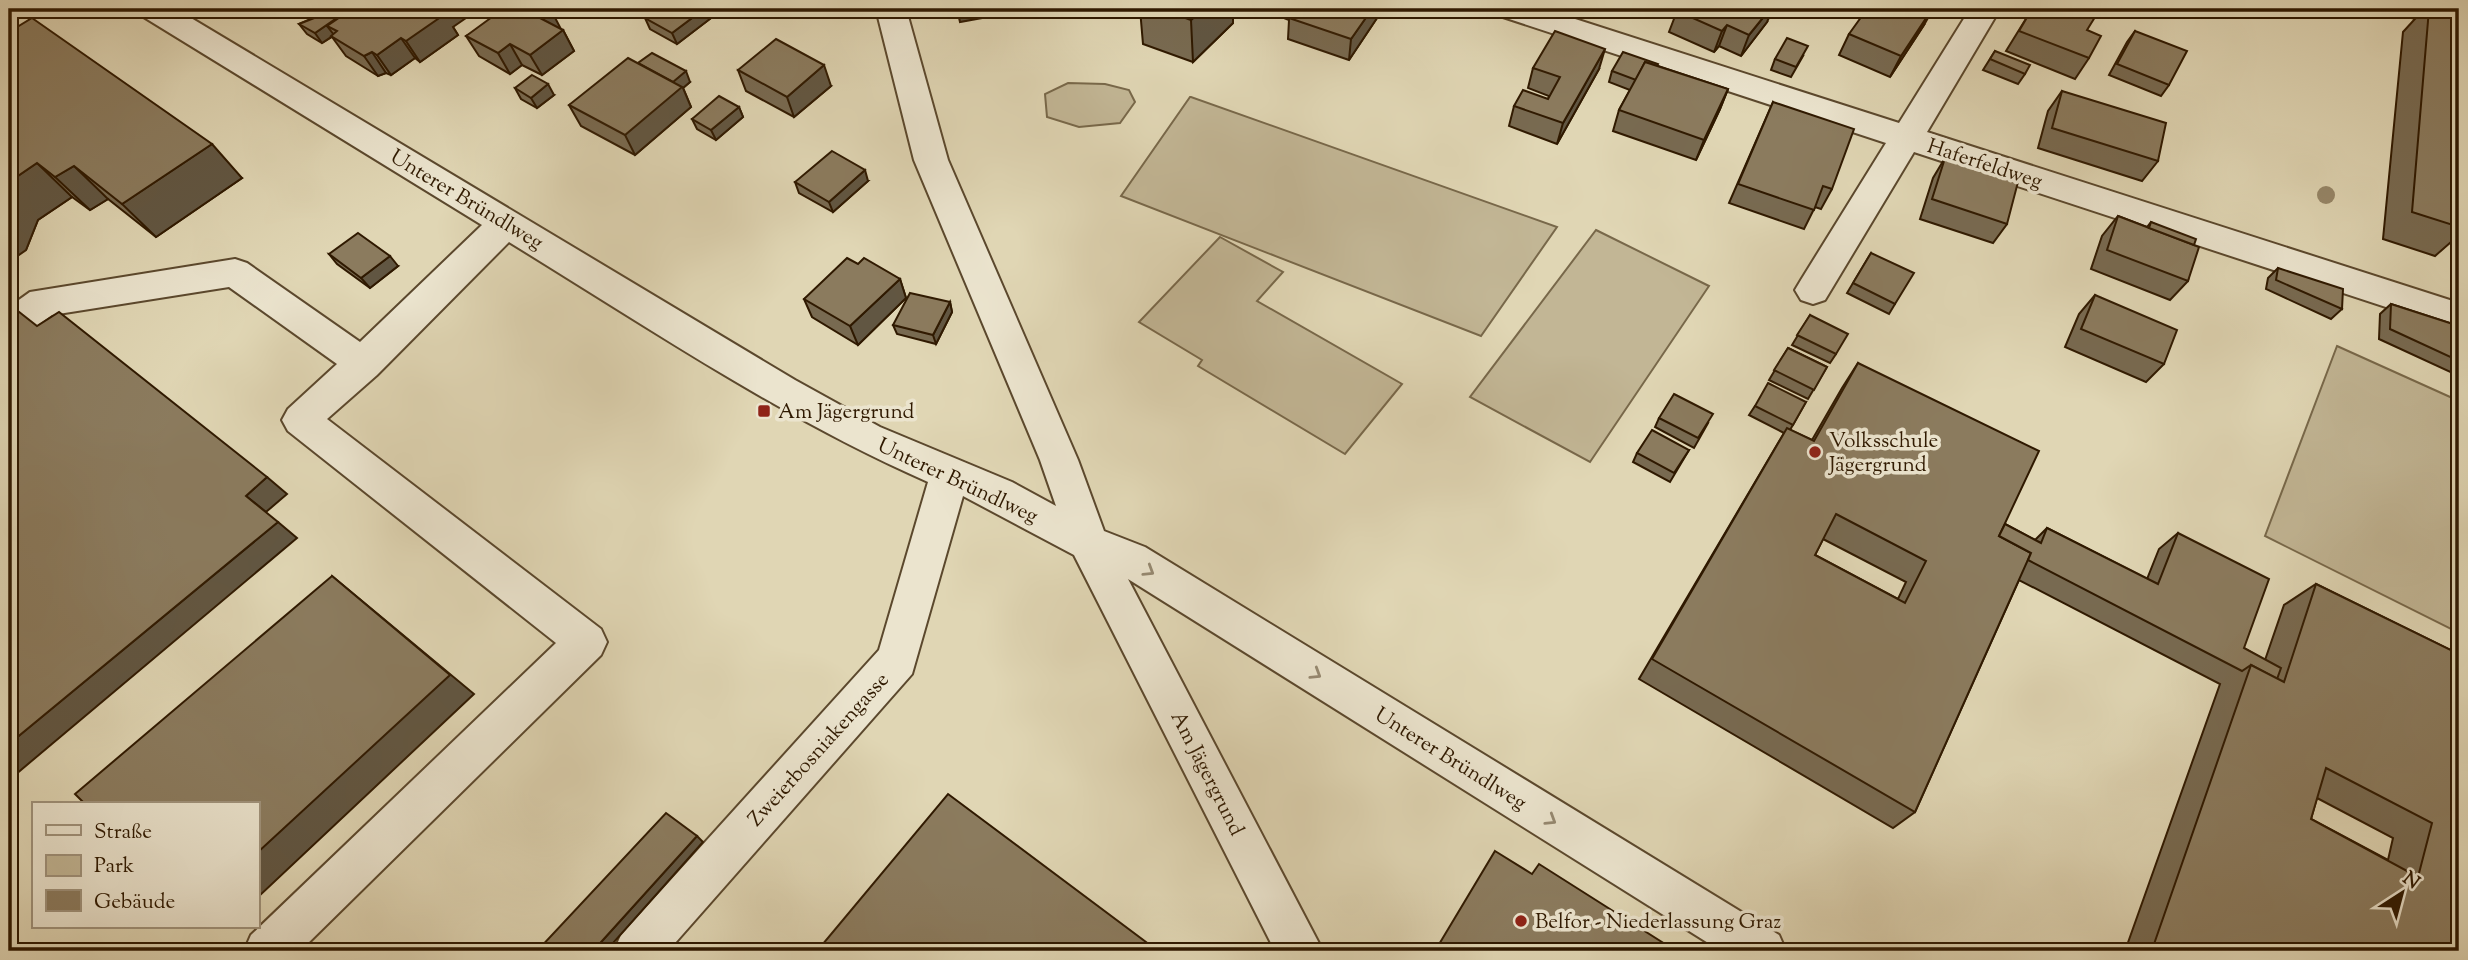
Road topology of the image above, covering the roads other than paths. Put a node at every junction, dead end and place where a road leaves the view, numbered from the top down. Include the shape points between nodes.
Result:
1 (153, 9) edge
2 (891, 9) edge
3 (1511, 9) edge
4 (1985, 9) edge
5 (2419, 9) edge
6 (2459, 20) edge
7 (1905, 137) junction
8 (507, 223) junction
9 (1813, 290) dead end
10 (2459, 317) edge
11 (9, 326) edge
12 (365, 364) junction
13 (950, 473) junction
14 (1088, 542) junction
15 (267, 951) edge
16 (637, 951) edge
17 (1300, 951) edge
18 (1763, 951) edge

1 - 8 street, Unterer Bründlweg
2 - 14 street, Am Jägergrund via 931,160 1059,460
3 - 7 street, Haferfeldweg
4 - 7 street
5 - 6 street
7 - 9 street
7 - 10 street, Haferfeldweg
8 - 12 street
8 - 13 street, Unterer Bründlweg via 782,391 867,438
11 - 12 street via 43,302 236,273
12 - 15 street via 301,420 586,642
13 - 14 street, Unterer Bründlweg
13 - 16 street, Zweierbosniakengasse via 897,660
14 - 17 street, Am Jägergrund
14 -> 18 street, Unterer Bründlweg via 1131,560

